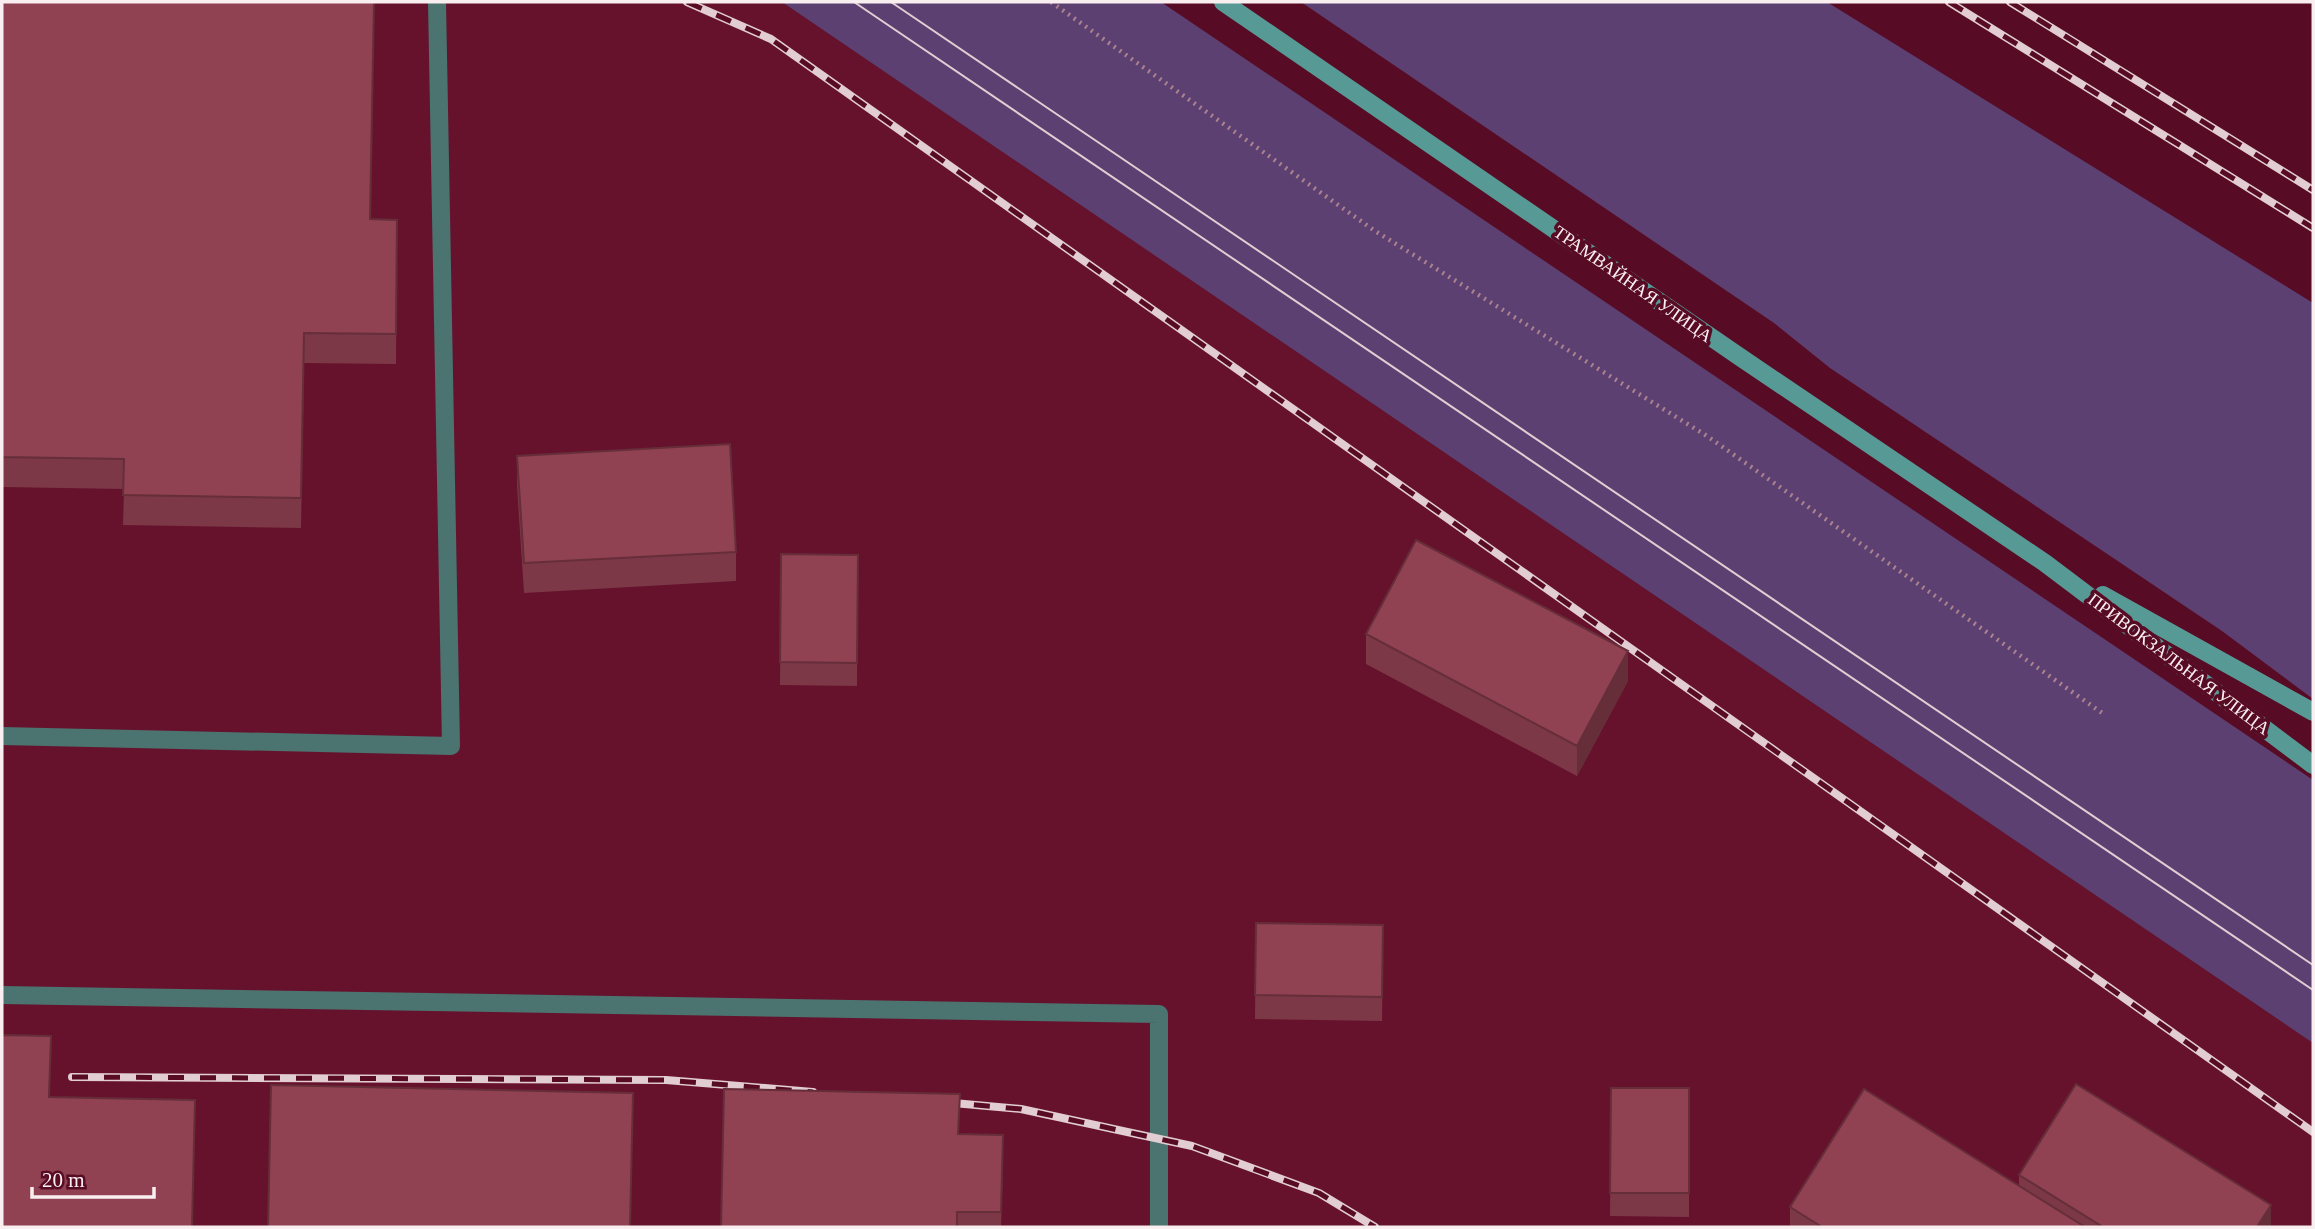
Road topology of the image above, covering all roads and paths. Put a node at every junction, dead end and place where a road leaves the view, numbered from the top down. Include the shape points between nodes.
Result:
1 (437, 2) edge
2 (1051, 2) edge
3 (1223, 2) edge
4 (2045, 563) junction
5 (2313, 712) edge
6 (2105, 715) dead end
7 (2, 736) edge
8 (2313, 765) edge
9 (2, 995) edge
10 (1159, 1227) edge

1 - 7 street via 451,746
2 - 6 path via 1375,231 1707,436
3 - 4 main road, ТРАМВАЙНАЯ УЛИЦА
4 - 5 main road
4 - 8 main road, ПРИВОКЗАЛЬНАЯ УЛИЦА
9 - 10 street via 1158,1014

